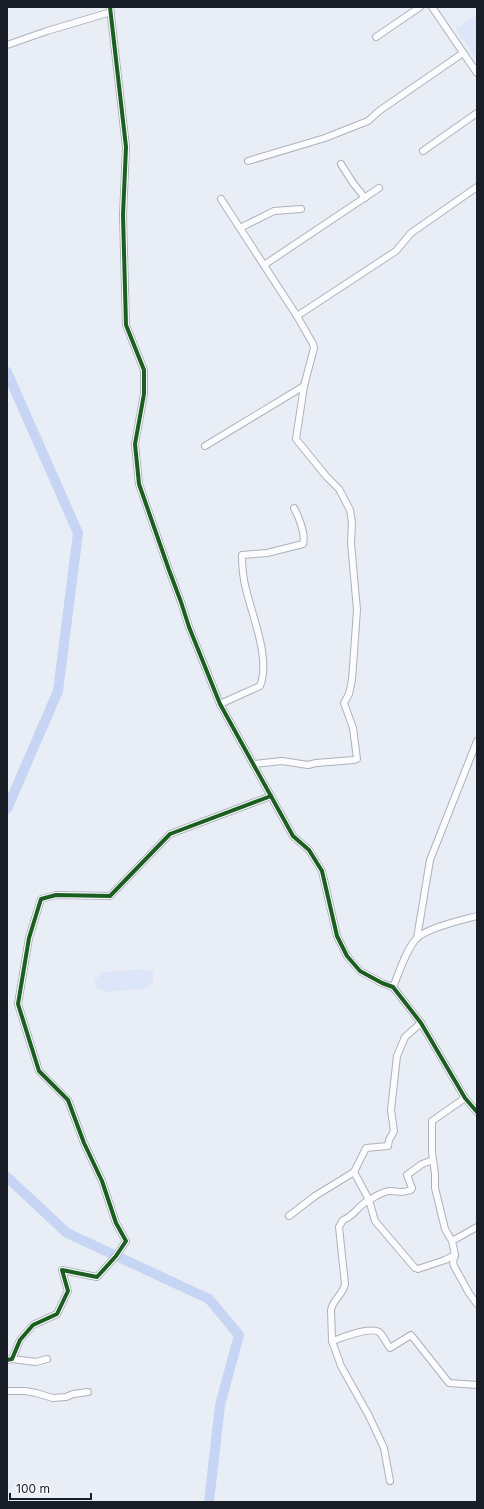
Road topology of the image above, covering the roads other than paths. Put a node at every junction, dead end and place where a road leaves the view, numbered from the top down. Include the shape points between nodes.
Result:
1 (420, 7) edge
2 (432, 7) edge
3 (111, 10) edge
4 (376, 37) dead end
5 (7, 45) edge
6 (464, 53) junction
7 (477, 73) edge
8 (477, 113) edge
9 (423, 151) dead end
10 (248, 161) dead end
11 (341, 164) dead end
12 (477, 187) edge
13 (379, 188) dead end
14 (365, 198) junction
15 (221, 199) dead end
16 (301, 209) dead end
17 (240, 228) junction
18 (264, 265) junction
19 (297, 316) junction
20 (304, 386) junction
21 (205, 446) dead end
22 (294, 508) dead end
23 (220, 704) junction
24 (477, 742) edge
25 (253, 764) junction
26 (270, 796) junction
27 (477, 916) edge
28 (417, 938) junction
29 (393, 987) junction
30 (421, 1023) junction
31 (464, 1098) junction
32 (477, 1112) edge
33 (434, 1160) junction
34 (354, 1172) junction
35 (369, 1200) junction
36 (289, 1216) dead end
37 (477, 1227) edge
38 (452, 1241) junction
39 (455, 1255) junction
40 (477, 1304) edge
41 (332, 1341) junction
42 (10, 1359) edge
43 (47, 1359) dead end
44 (477, 1385) edge
45 (7, 1391) edge
46 (88, 1392) dead end
47 (390, 1481) dead end

1 - 4 street
2 - 6 street
3 - 5 street
3 - 23 street via 126,147 123,215 126,325 144,370 144,394 135,444 140,484 189,627
6 - 7 street
6 - 10 street via 368,121 325,138
8 - 9 street
11 - 14 street
12 - 19 street via 411,233 396,251
13 - 14 street
14 - 18 street
15 - 17 street
16 - 17 street via 274,211
17 - 18 street
18 - 19 street
19 - 20 street via 314,348
20 - 21 street
20 - 25 street via 296,439 340,489 350,510 352,522 351,543 357,610 352,680 344,704 353,728 357,759 308,765 282,761
22 - 23 street via 302,524 303,544 267,553 242,555 245,587 261,642 264,678 260,686
23 - 25 street
24 - 28 street via 430,860
25 - 26 street
26 - 29 street via 293,836 309,850 322,872 337,936 347,956 360,971
26 - 42 street via 170,834 110,896 56,895 42,899 29,938 18,1004 40,1071 68,1100 102,1181 116,1223 126,1241 97,1277 62,1270 68,1291 57,1314 33,1324 20,1340
27 - 28 street via 454,922
28 - 29 street
29 - 30 street
30 - 31 street
30 - 34 street via 404,1037 397,1056 391,1110 394,1131 388,1146 366,1148
31 - 32 street
31 - 33 street via 432,1121
33 - 35 street via 409,1173 407,1177 411,1190 403,1193 390,1191
33 - 38 street via 438,1206 445,1229
34 - 35 street
34 - 36 street
35 - 39 street via 375,1221 416,1269
35 - 41 street via 358,1207 350,1218 340,1223 345,1284 344,1290 332,1305
37 - 38 street
38 - 39 street
39 - 40 street via 454,1266
41 - 44 street via 361,1331 375,1331 379,1332 390,1348 411,1335 449,1383
41 - 47 street via 341,1366 384,1448
42 - 43 street via 36,1362
45 - 46 street via 25,1391 53,1398

